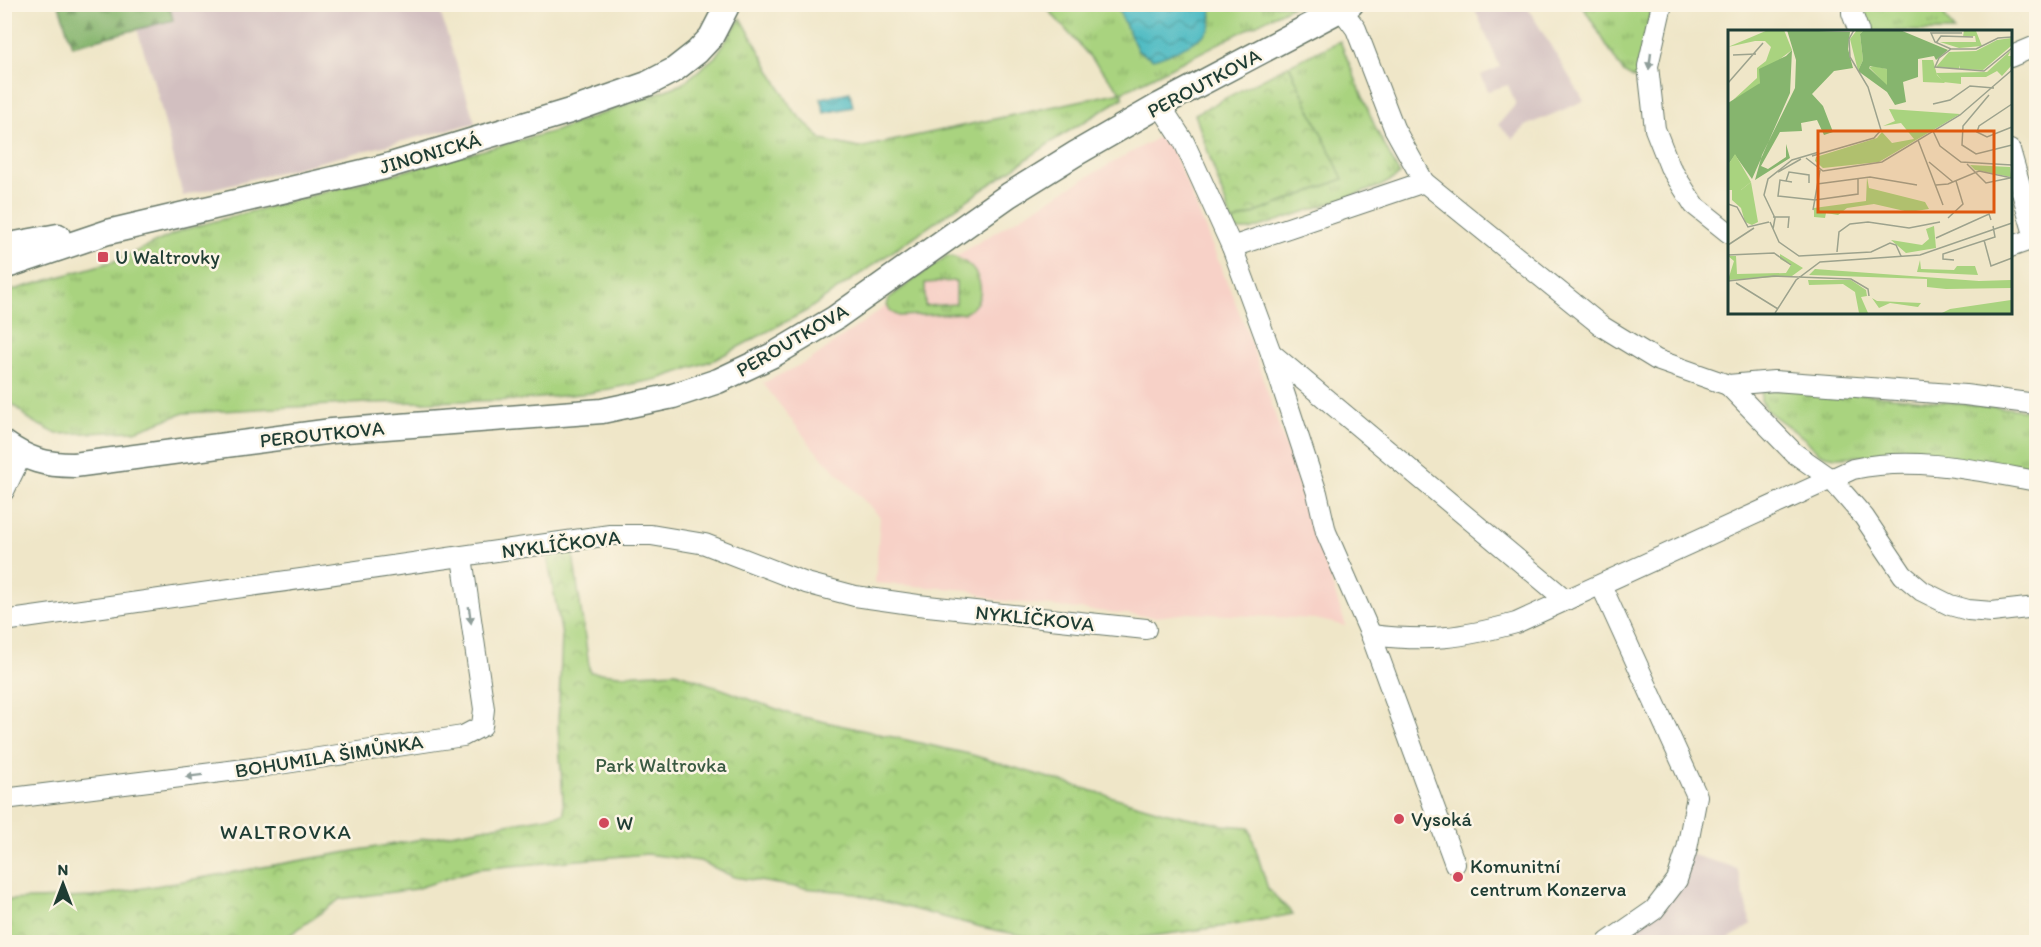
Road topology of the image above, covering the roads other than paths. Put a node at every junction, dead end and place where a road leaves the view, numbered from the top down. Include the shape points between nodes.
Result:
1 (728, 4) edge
2 (1662, 4) edge
3 (1852, 4) edge
4 (1347, 7) edge
5 (1858, 30) edge
6 (2037, 46) edge
7 (2011, 57) edge
8 (1160, 105) junction
9 (2011, 153) edge
10 (1424, 182) junction
11 (1728, 233) edge
12 (96, 235) junction
13 (2036, 238) edge
14 (4, 246) edge
15 (1232, 247) junction
16 (2011, 247) edge
17 (4, 267) edge
18 (1271, 353) junction
19 (1728, 385) junction
20 (2037, 404) edge
21 (12, 446) edge
22 (1830, 478) junction
23 (2037, 481) edge
24 (4, 491) edge
25 (462, 557) junction
26 (1601, 585) junction
27 (1566, 600) junction
28 (2037, 607) edge
29 (4, 621) edge
30 (1146, 629) dead end
31 (1371, 635) junction
32 (4, 799) edge
33 (1455, 864) dead end
34 (1608, 942) edge

1 - 12 street, JINONICKÁ via 711,37 697,52 647,84 384,167
2 -> 11 street via 1648,66 1655,129 1670,167 1694,205
3 - 5 street
4 - 8 street, PEROUTKOVA
4 - 10 street via 1394,128
6 - 7 street
8 - 15 street via 1184,142
8 - 21 street, PEROUTKOVA via 1010,195 799,341 748,368 673,396 564,415 332,431 74,465 44,463
9 - 13 street
10 - 15 street
10 - 19 street via 1603,327 1657,360
12 - 14 street, JINONICKÁ via 52,236
12 - 17 street, JINONICKÁ
13 - 16 street
15 - 18 street
18 - 27 street
18 - 31 street via 1326,532
19 - 20 street via 1774,381
19 - 22 street via 1794,453
21 - 24 street
22 - 23 street via 1871,465 1927,463
22 - 26 street
22 - 28 street via 1864,517 1903,575 1922,591 1968,610 1992,612
25 - 29 street, NYKLÍČKOVA
25 - 30 street, NYKLÍČKOVA via 610,535 651,536 705,544 806,583 855,596
25 -> 32 street, BOHUMILA ŠIMŮNKA via 484,709 482,726 462,736 300,761
26 - 27 street
26 - 34 street via 1697,796 1688,849 1677,880 1654,910
27 - 31 street via 1516,623 1465,637 1412,640
31 - 33 street

